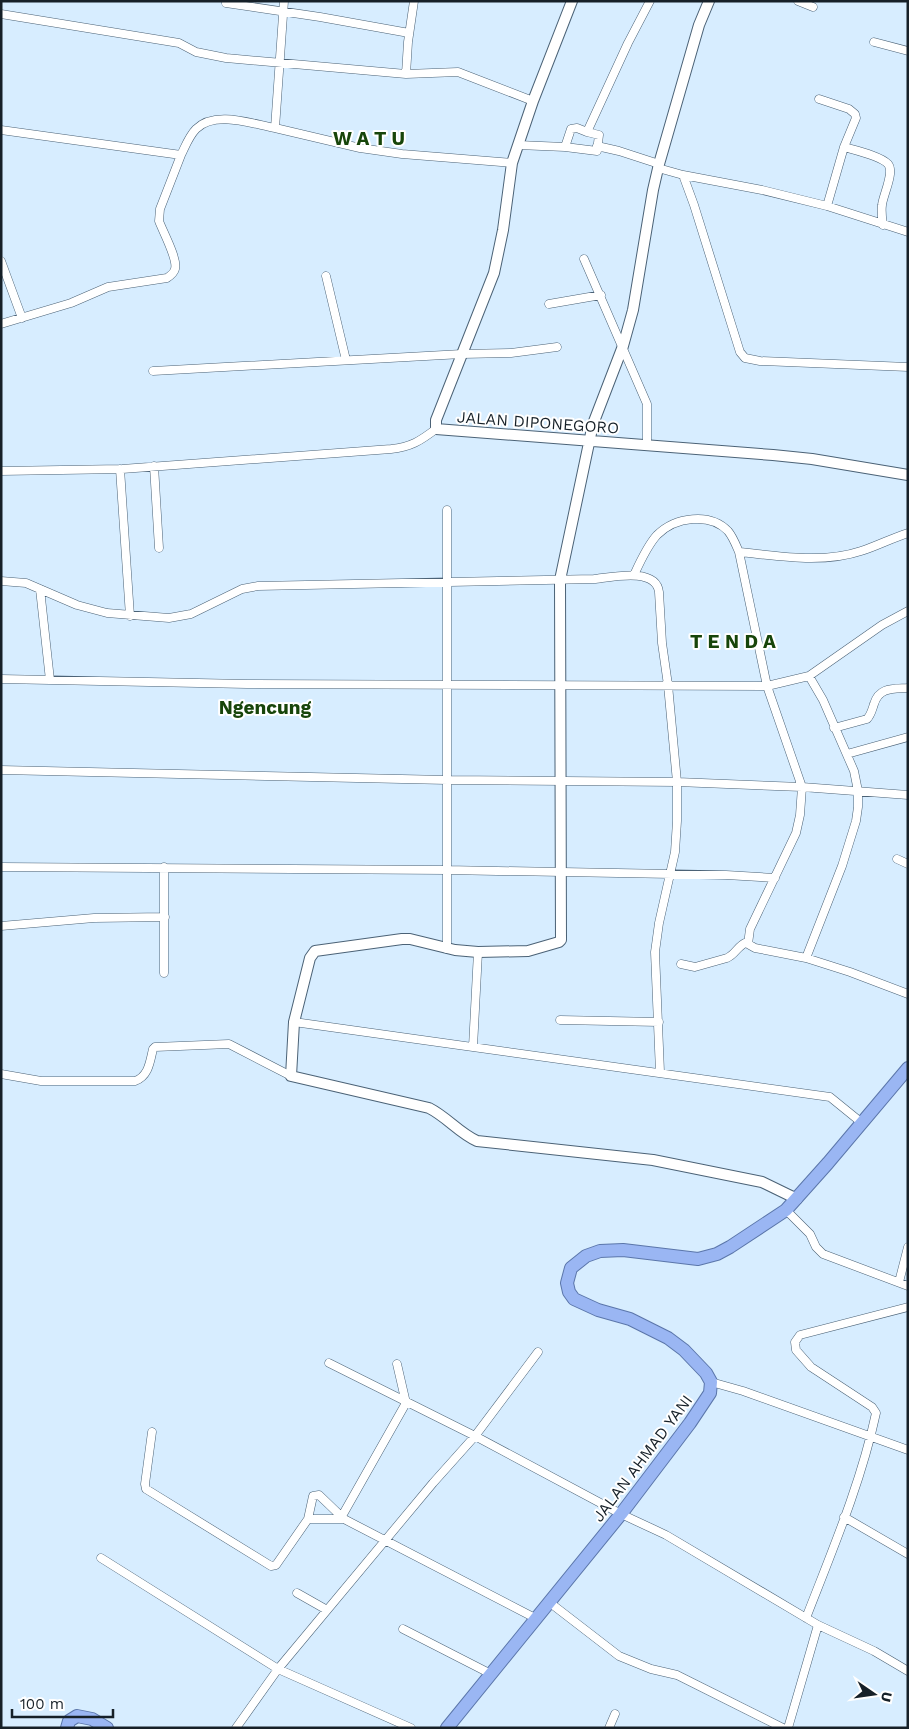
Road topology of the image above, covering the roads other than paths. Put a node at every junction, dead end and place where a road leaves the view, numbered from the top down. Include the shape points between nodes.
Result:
1 (284, 1) edge
2 (414, 1) edge
3 (650, 1) edge
4 (709, 1) edge
5 (798, 1) edge
6 (568, 2) edge
7 (226, 3) dead end
8 (813, 7) dead end
9 (282, 11) junction
10 (1, 14) edge
11 (409, 33) junction
12 (874, 42) dead end
13 (908, 51) edge
14 (278, 63) junction
15 (406, 74) junction
16 (819, 99) dead end
17 (533, 101) junction
18 (275, 128) junction
19 (1, 130) edge
20 (587, 132) junction
21 (518, 145) junction
22 (598, 146) junction
23 (565, 147) junction
24 (844, 147) junction
25 (181, 156) junction
26 (512, 163) junction
27 (658, 166) junction
28 (683, 176) junction
29 (827, 206) junction
30 (883, 225) junction
31 (908, 232) edge
32 (584, 258) dead end
33 (1, 261) edge
34 (326, 276) dead end
35 (601, 295) junction
36 (549, 304) dead end
37 (22, 318) junction
38 (1, 324) edge
39 (623, 346) junction
40 (557, 347) dead end
41 (462, 354) junction
42 (346, 360) junction
43 (908, 367) edge
44 (153, 371) dead end
45 (436, 429) junction
46 (590, 440) junction
47 (647, 445) junction
48 (154, 466) junction
49 (120, 469) junction
50 (1, 471) edge
51 (908, 475) edge
52 (447, 510) dead end
53 (908, 533) edge
54 (159, 548) dead end
55 (739, 552) junction
56 (634, 575) junction
57 (560, 580) junction
58 (1, 581) edge
59 (447, 582) junction
60 (40, 589) junction
61 (908, 611) edge
62 (130, 616) junction
63 (809, 676) junction
64 (1, 679) edge
65 (50, 680) junction
66 (561, 684) junction
67 (447, 685) junction
68 (668, 685) junction
69 (768, 686) junction
70 (908, 688) edge
71 (834, 728) junction
72 (908, 737) edge
73 (847, 754) junction
74 (1, 770) edge
75 (447, 780) junction
76 (562, 780) junction
77 (677, 782) junction
78 (802, 787) junction
79 (858, 791) junction
80 (908, 795) edge
81 (897, 859) dead end
82 (908, 864) edge
83 (1, 867) edge
84 (164, 867) junction
85 (446, 870) junction
86 (561, 873) junction
87 (669, 874) junction
88 (775, 878) junction
89 (165, 918) junction
90 (1, 926) edge
91 (747, 942) junction
92 (447, 949) junction
93 (478, 952) junction
94 (806, 958) junction
95 (681, 964) dead end
96 (164, 973) dead end
97 (908, 994) edge
98 (560, 1020) dead end
99 (294, 1022) junction
100 (659, 1022) junction
101 (473, 1047) junction
102 (908, 1068) edge
103 (660, 1072) junction
104 (1, 1074) edge
105 (291, 1076) junction
106 (862, 1123) junction
107 (797, 1199) junction
108 (786, 1210) junction
109 (908, 1247) edge
110 (899, 1282) junction
111 (908, 1286) edge
112 (908, 1307) edge
113 (538, 1352) dead end
114 (330, 1363) dead end
115 (397, 1364) dead end
116 (711, 1382) junction
117 (406, 1402) junction
118 (152, 1432) dead end
119 (475, 1436) junction
120 (871, 1436) junction
121 (908, 1450) edge
122 (621, 1514) junction
123 (844, 1517) junction
124 (343, 1518) junction
125 (308, 1519) junction
126 (386, 1539) junction
127 (908, 1554) edge
128 (101, 1558) dead end
129 (297, 1593) dead end
130 (549, 1602) junction
131 (327, 1610) junction
132 (535, 1618) junction
133 (806, 1618) junction
134 (818, 1625) junction
135 (403, 1629) dead end
136 (278, 1669) junction
137 (908, 1672) edge
138 (491, 1674) junction
139 (615, 1714) dead end
140 (67, 1728) edge
141 (107, 1728) edge
142 (236, 1728) edge
143 (411, 1728) edge
144 (447, 1728) edge
145 (609, 1728) edge
146 (783, 1728) edge
147 (788, 1728) edge

1 - 9 street
2 - 11 street
3 - 20 street
4 - 27 street
5 - 8 street
6 - 17 street, JALAN DIPONEGORO
7 - 9 street
9 - 11 street
9 - 14 street
10 - 14 street via 179,43 213,56
11 - 15 street
12 - 13 street
14 - 15 street
14 - 18 street
15 - 17 street via 458,72
16 - 24 street via 855,114
17 - 21 street, JALAN DIPONEGORO
18 - 25 street via 220,119 210,121 196,129
18 - 26 street via 360,148
19 - 25 street
20 - 22 street via 599,135
20 - 23 street via 571,129
21 - 23 street
21 - 26 street, JALAN DIPONEGORO
22 - 23 street via 595,151
22 - 27 street via 619,150
24 - 29 street
24 - 30 street via 880,159 890,166 882,205
25 - 37 street via 159,215 174,260 172,274 166,278 108,287 71,303
26 - 41 street, JALAN DIPONEGORO via 494,273
27 - 28 street
27 - 39 street via 633,310
28 - 29 street
28 - 43 street via 740,352 745,358 760,362
29 - 30 street
30 - 31 street
32 - 35 street
33 - 37 street
34 - 42 street
35 - 36 street
35 - 39 street
37 - 38 street
39 - 46 street via 599,406
39 - 47 street via 647,404
40 - 41 street
41 - 42 street
41 - 45 street, JALAN DIPONEGORO via 436,420
42 - 44 street
45 - 46 street, JALAN DIPONEGORO
45 - 48 street via 403,448
46 - 47 street, JALAN DIPONEGORO
46 - 57 street
47 - 51 street, JALAN DIPONEGORO via 774,454
48 - 49 street
48 - 54 street
49 - 50 street
49 - 62 street
52 - 59 street
53 - 55 street via 861,552 835,556 809,558
55 - 56 street via 730,533 711,520 672,523 652,541
55 - 69 street
56 - 57 street
56 - 68 street via 651,579 658,586
57 - 59 street
57 - 66 street
58 - 60 street via 26,583
59 - 62 street via 258,586 242,589 191,614 169,618
59 - 67 street
60 - 62 street via 90,609
60 - 65 street
61 - 63 street via 882,625
63 - 69 street
63 - 71 street
64 - 65 street
65 - 67 street
66 - 67 street
66 - 68 street
66 - 76 street
67 - 75 street
68 - 69 street
68 - 77 street
69 - 78 street
70 - 71 street via 880,693 867,720
71 - 73 street
72 - 73 street
73 - 79 street
74 - 75 street
75 - 76 street
75 - 85 street
76 - 77 street
76 - 86 street
77 - 78 street
77 - 87 street via 678,821
78 - 79 street
78 - 88 street via 796,833
79 - 80 street
79 - 94 street via 854,829
81 - 82 street
83 - 84 street
84 - 85 street
84 - 89 street
85 - 86 street
85 - 92 street
86 - 87 street
86 - 93 street via 560,942 528,951
87 - 88 street
87 - 100 street via 655,952
88 - 91 street
89 - 90 street via 94,918
89 - 96 street
91 - 94 street via 750,947
91 - 95 street via 740,944 727,958 695,966
92 - 93 street
92 - 99 street via 402,939 315,951 310,958
93 - 101 street
94 - 97 street
98 - 100 street
99 - 101 street
99 - 105 street
100 - 103 street
101 - 103 street
102 - 106 highway, JALAN AHMAD YANI
103 - 106 street via 830,1097
104 - 105 street via 41,1081 135,1081 145,1074 153,1049 158,1046 229,1044
105 - 107 street via 429,1108 476,1141 653,1160 762,1182
106 - 107 highway, JALAN AHMAD YANI
107 - 108 highway, JALAN AHMAD YANI
108 - 110 street via 824,1254
108 - 116 highway, JALAN AHMAD YANI via 730,1247 707,1258 600,1251 586,1256 571,1268 567,1283 574,1299 630,1319 668,1338 684,1350
109 - 110 street
110 - 111 street
112 - 120 street via 800,1334 795,1342 796,1350 811,1367 872,1408 876,1413
113 - 119 street
114 - 117 street
115 - 117 street
116 - 120 street
116 - 122 highway, JALAN AHMAD YANI via 710,1393 690,1423
117 - 119 street
117 - 124 street
118 - 125 street via 146,1489 271,1566 276,1565
119 - 122 street
119 - 126 street
120 - 121 street
120 - 123 street
122 - 130 highway, JALAN AHMAD YANI
122 - 133 street via 666,1535
123 - 127 street
123 - 133 street
124 - 125 street
124 - 125 street via 324,1498 315,1495
124 - 126 street
126 - 131 street
126 - 132 street
128 - 136 street
129 - 131 street
130 - 132 highway, JALAN AHMAD YANI
130 - 146 street via 619,1656 677,1676
131 - 136 street
132 - 138 highway, JALAN AHMAD YANI
133 - 134 street
134 - 137 street via 874,1651
134 - 147 street
135 - 138 street
136 - 142 street
136 - 143 street
138 - 144 highway, JALAN AHMAD YANI
139 - 145 street
140 - 141 highway via 69,1720 77,1716 92,1719

